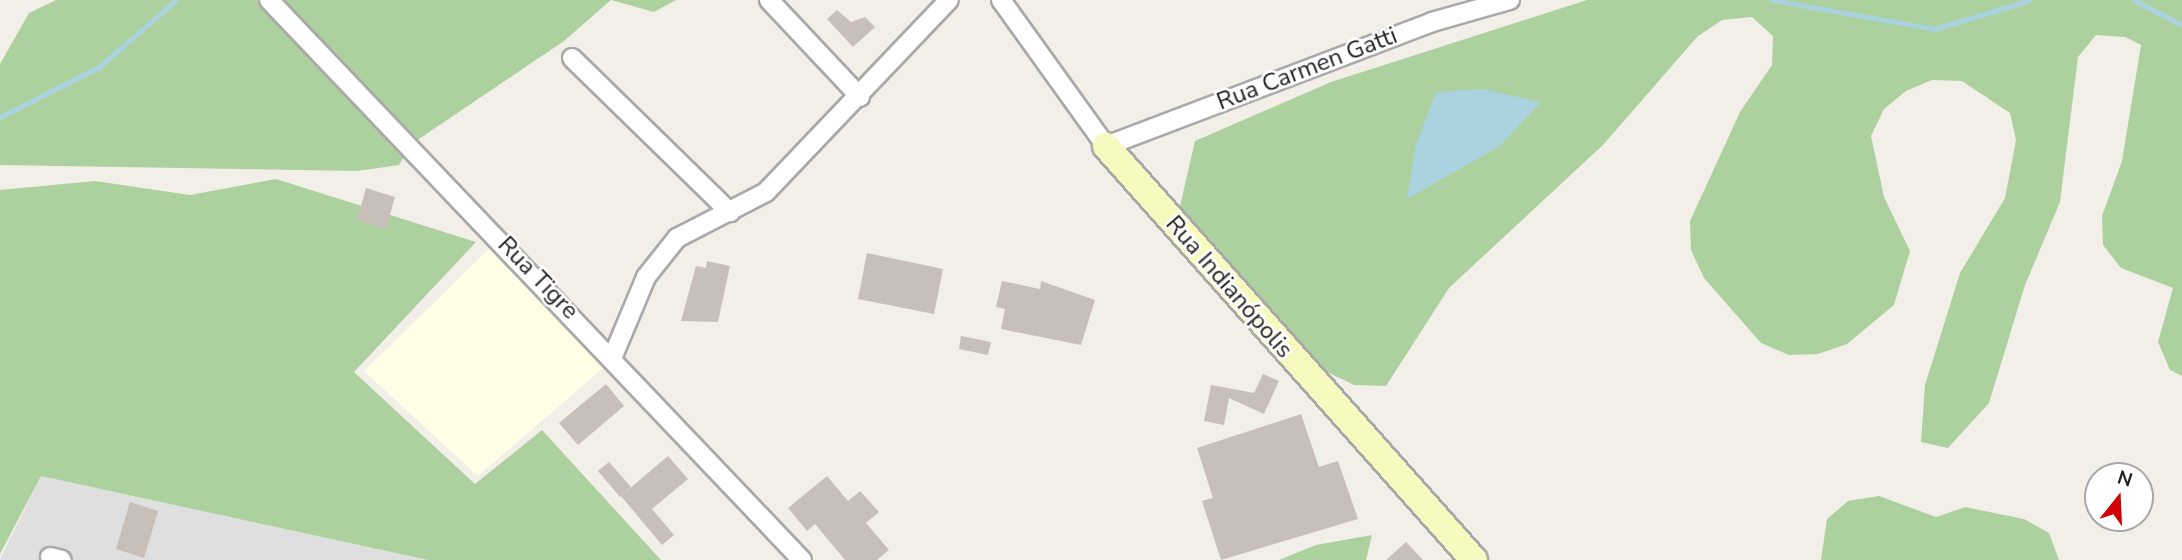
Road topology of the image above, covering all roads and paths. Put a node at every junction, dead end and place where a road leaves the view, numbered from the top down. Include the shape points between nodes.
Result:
1 (269, 0) edge
2 (769, 0) edge
3 (949, 0) edge
4 (1002, 0) edge
5 (1510, 0) edge
6 (572, 58) dead end
7 (860, 97) junction
8 (1106, 146) junction
9 (730, 212) junction
10 (613, 356) junction
11 (802, 560) edge
12 (1474, 560) edge

1 - 10 street, Rua Tigre
2 - 7 street
3 - 7 street
4 - 8 street, Rua Indianópolis
5 - 8 street, Rua Carmen Gatti via 1432,22
6 - 9 street
7 - 9 street via 766,192
8 - 12 street, Rua Indianópolis
9 - 10 street via 677,238 646,277
10 - 11 street, Rua Tigre

